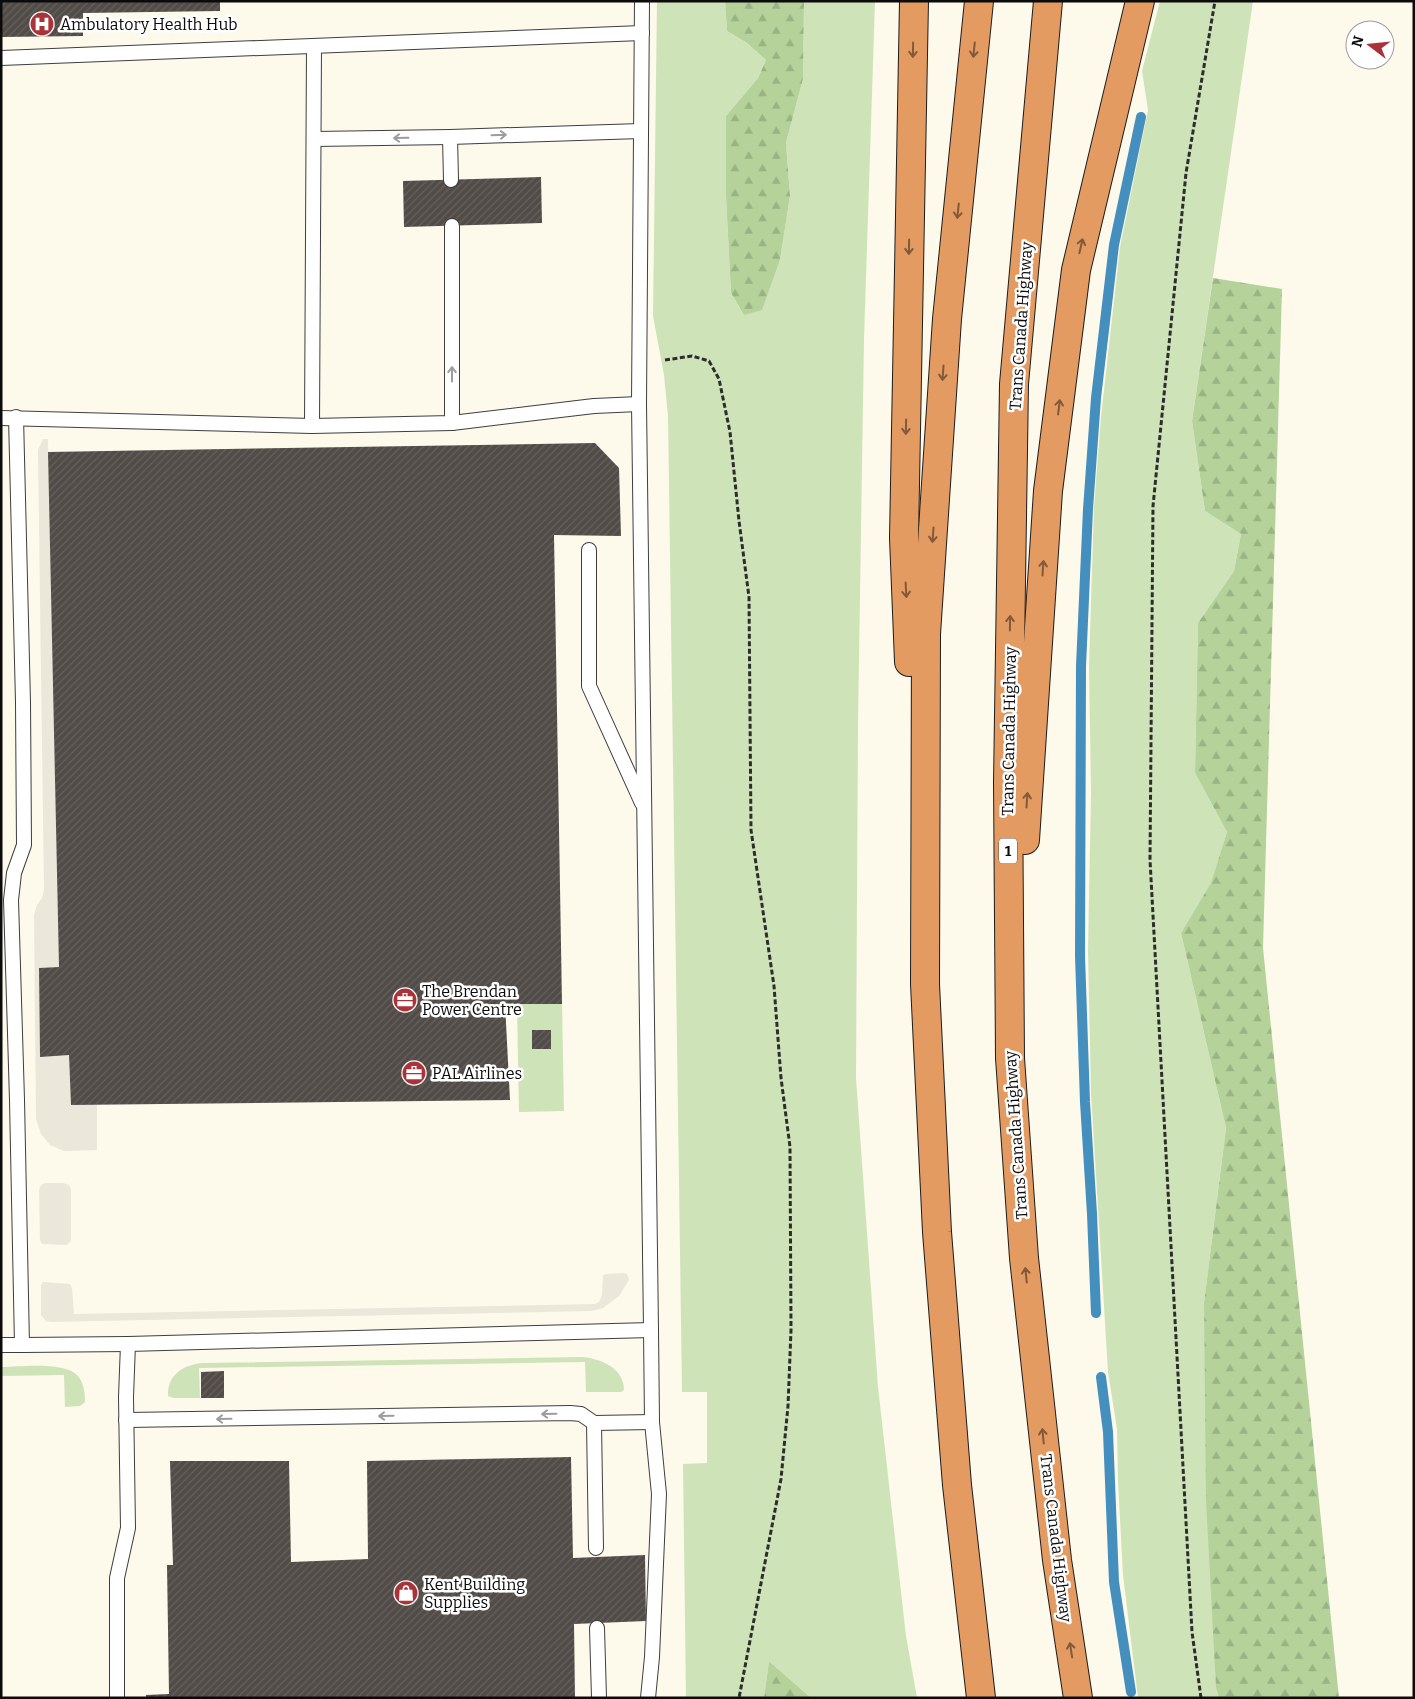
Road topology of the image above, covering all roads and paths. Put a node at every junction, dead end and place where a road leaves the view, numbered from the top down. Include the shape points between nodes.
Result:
1 (642, 1) edge
2 (914, 1) edge
3 (979, 1) edge
4 (1048, 1) edge
5 (1140, 1) edge
6 (1215, 1) edge
7 (642, 33) junction
8 (314, 46) junction
9 (1, 58) edge
10 (641, 131) junction
11 (450, 137) junction
12 (314, 139) junction
13 (451, 180) dead end
14 (452, 226) dead end
15 (640, 365) junction
16 (639, 404) junction
17 (1, 418) edge
18 (16, 418) junction
19 (452, 423) junction
20 (312, 426) junction
21 (589, 550) dead end
22 (644, 808) junction
23 (924, 984) junction
24 (1010, 1058) junction
25 (651, 1330) junction
26 (22, 1344) junction
27 (128, 1344) junction
28 (1, 1345) edge
29 (126, 1420) junction
30 (652, 1422) junction
31 (594, 1423) junction
32 (596, 1548) dead end
33 (597, 1628) dead end
34 (117, 1698) edge
35 (599, 1698) edge
36 (648, 1698) edge
37 (739, 1698) edge
38 (981, 1698) edge
39 (1078, 1698) edge
40 (1201, 1698) edge

1 - 7 lane
2 -> 23 highway via 904,538
3 -> 23 highway via 946,319 926,634
24 -> 4 highway, Trans Canada Highway / 1 via 1008,782 1014,384
24 -> 5 highway via 1048,491 1068,327 1076,270
6 - 40 path via 1186,173 1154,506 1150,860 1192,1622
7 - 8 lane
7 - 10 lane
8 - 9 lane
8 - 12 lane
11 -> 10 lane
10 - 15 lane
11 -> 12 lane
11 - 13 lane
12 - 20 lane
19 -> 14 lane
15 - 16 lane
15 - 37 path via 692,356 709,361 718,379 730,432 749,597 751,830 774,986 790,1147 788,1406 781,1479
16 - 19 lane via 594,406
16 - 22 lane
17 - 18 lane
18 - 20 lane
18 - 26 lane via 24,845 14,873 11,900
19 - 20 lane
21 - 22 lane via 590,686
22 - 25 lane
23 - 38 highway via 937,1232 957,1485
39 -> 24 highway, Trans Canada Highway / 1 via 1057,1560 1024,1258
25 - 27 lane
25 - 30 lane
26 - 27 lane
26 - 28 lane
27 - 29 lane
31 -> 29 lane via 581,1414
29 - 34 lane via 128,1528 117,1578
30 - 31 lane
30 - 36 lane via 659,1494
31 - 32 lane
33 - 35 lane

